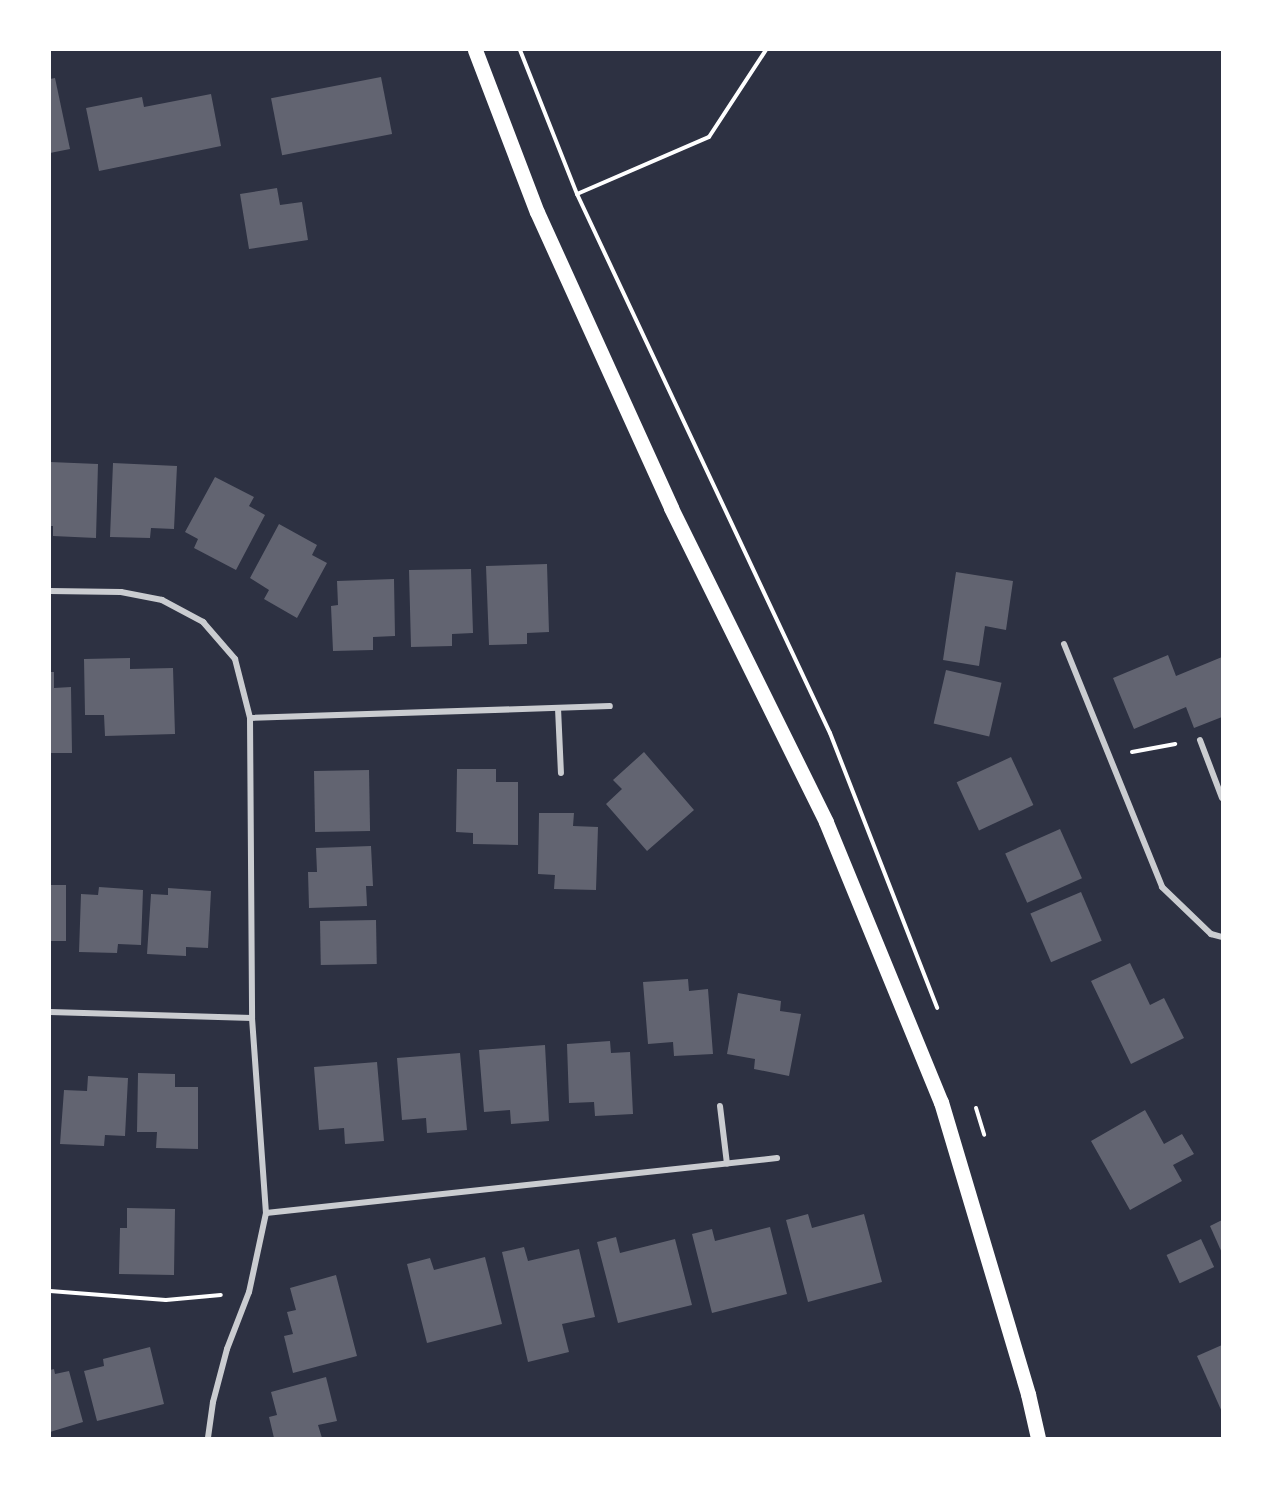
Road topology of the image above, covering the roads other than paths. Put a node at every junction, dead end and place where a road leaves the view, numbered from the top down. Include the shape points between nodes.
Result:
1 (475, 50) edge
2 (50, 591) edge
3 (1064, 644) dead end
4 (610, 706) dead end
5 (558, 708) junction
6 (250, 718) junction
7 (1200, 740) road end
8 (561, 773) dead end
9 (1222, 798) edge
10 (1222, 937) edge
11 (50, 1012) edge
12 (252, 1018) junction
13 (720, 1106) dead end
14 (777, 1158) dead end
15 (727, 1164) junction
16 (266, 1213) junction
17 (208, 1438) edge
18 (1038, 1438) edge

1 - 18 main road via 537,212 671,508 826,822 941,1102
2 - 6 street via 121,592 162,600 203,622 235,659
3 - 10 street via 1162,887 1211,934
4 - 5 street
5 - 6 street
5 - 8 street
6 - 12 street
7 - 9 street
11 - 12 street
12 - 16 street
13 - 15 street
14 - 15 street
15 - 16 street
16 - 17 street via 249,1292 227,1349 213,1402

